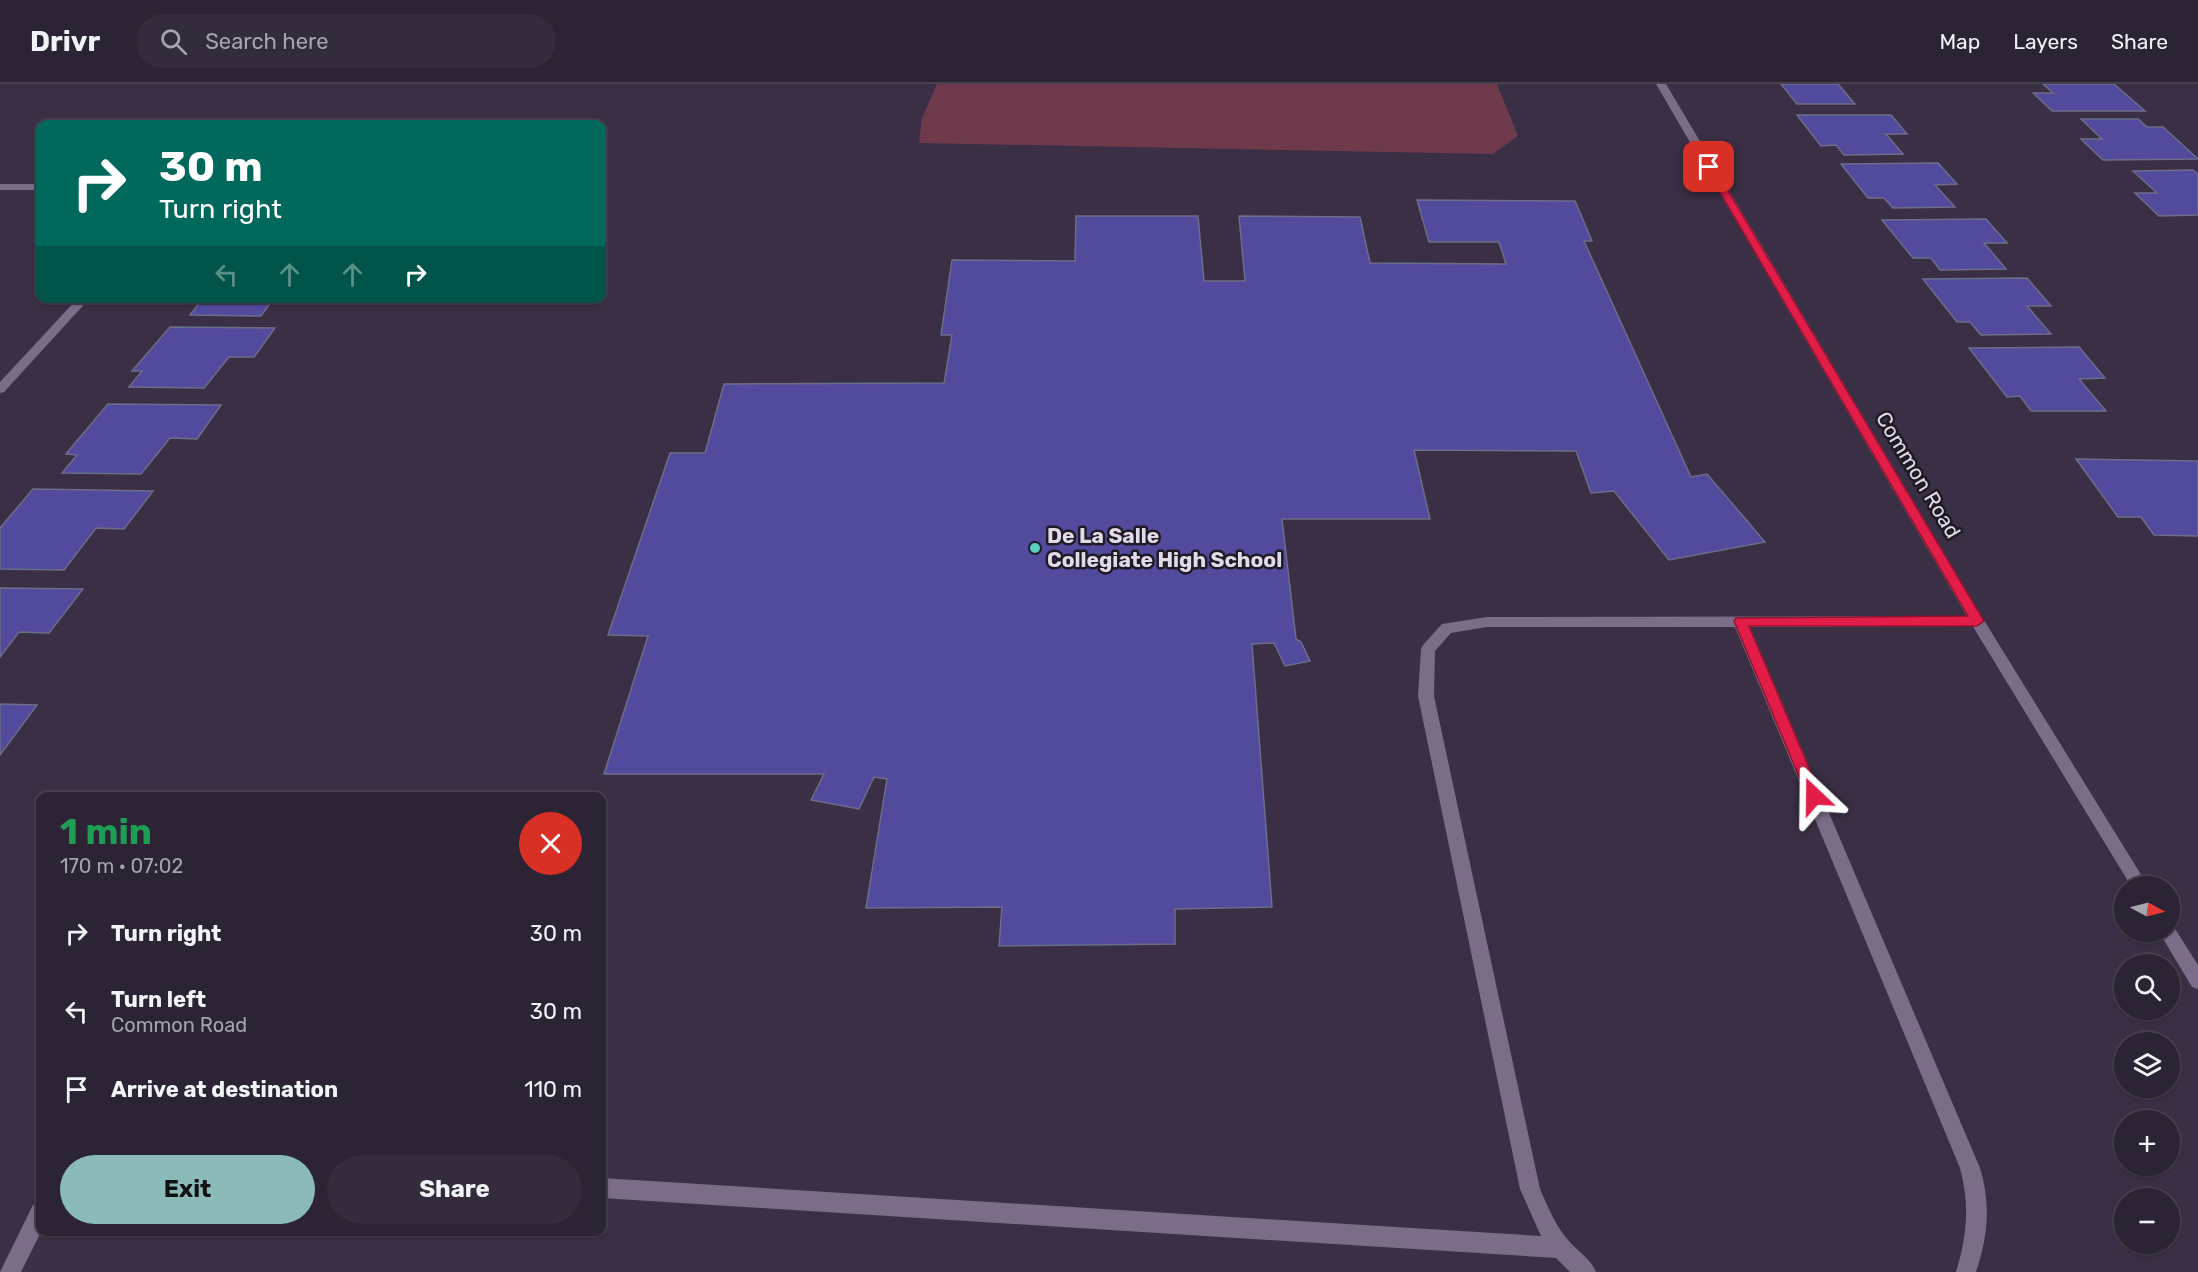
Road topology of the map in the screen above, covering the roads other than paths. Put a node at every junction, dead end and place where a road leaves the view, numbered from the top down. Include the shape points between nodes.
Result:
1 (1661, 84) edge
2 (0, 187) edge
3 (36, 187) edge
4 (80, 303) edge
5 (0, 389) edge
6 (1740, 621) junction
7 (1977, 621) junction
8 (2134, 876) edge
9 (2174, 942) edge
10 (2198, 981) edge
11 (606, 1188) edge
12 (36, 1220) edge
13 (1560, 1248) junction
14 (10, 1272) edge
15 (1586, 1272) edge
16 (1966, 1272) edge

1 - 7 street, Common Road
2 - 3 street
4 - 5 street
6 - 7 street
6 - 13 street via 1487,622 1447,628 1428,649 1426,696 1530,1189 1548,1232
6 - 16 street via 1971,1168 1978,1193 1977,1239
7 - 8 street, Common Road
9 - 10 street
11 - 13 street
12 - 14 street
13 - 15 street

